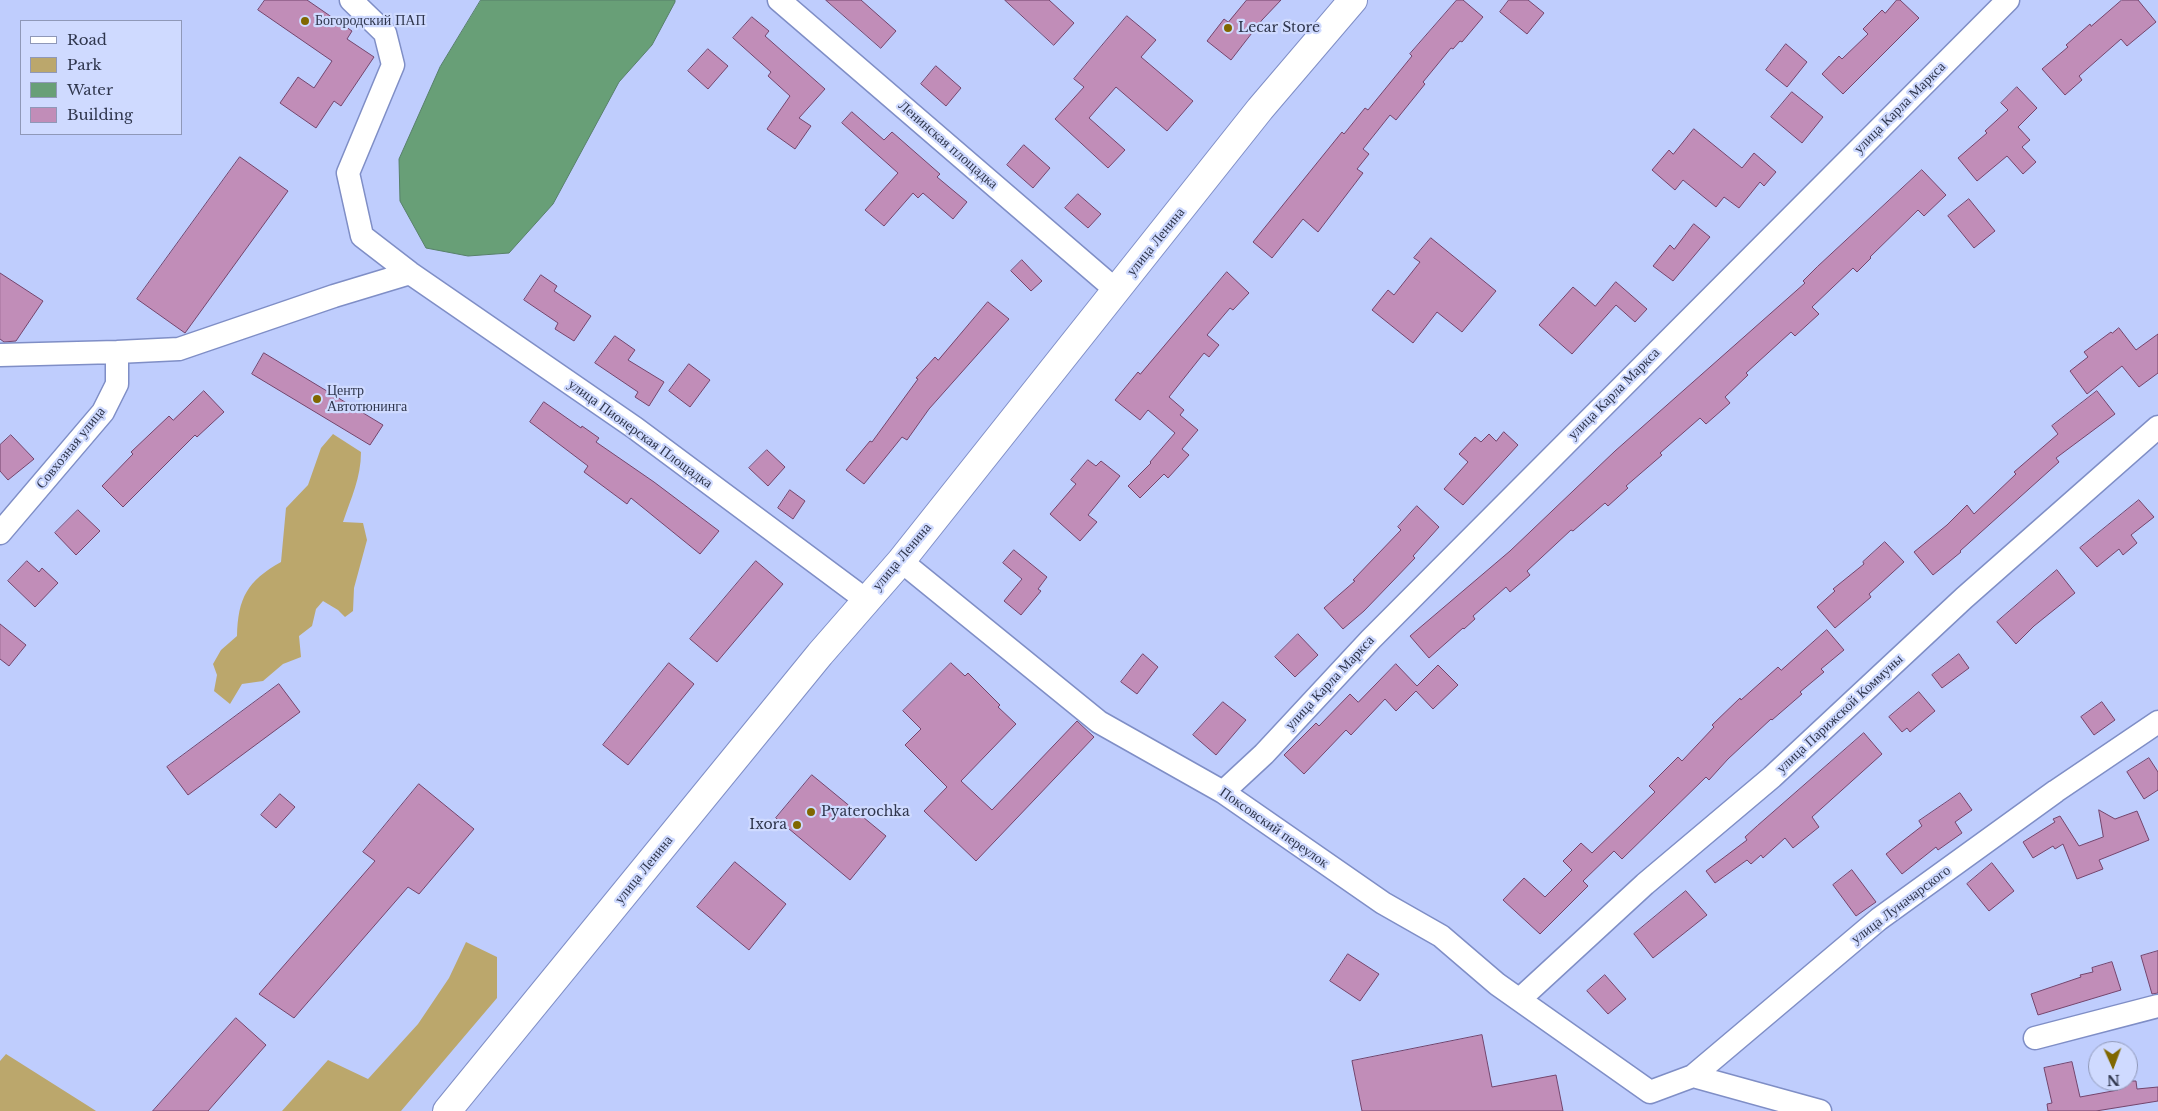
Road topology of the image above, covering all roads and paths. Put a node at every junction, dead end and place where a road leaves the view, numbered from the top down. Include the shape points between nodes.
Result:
1 (351, 0) edge
2 (779, 0) edge
3 (1353, 0) edge
4 (2008, 0) edge
5 (410, 273) junction
6 (1117, 291) junction
7 (117, 352) junction
8 (0, 355) edge
9 (2158, 427) edge
10 (0, 533) edge
11 (901, 560) junction
12 (866, 600) junction
13 (2158, 722) edge
14 (1224, 792) junction
15 (1520, 999) junction
16 (2158, 1006) edge
17 (2035, 1038) dead end
18 (1693, 1076) junction
19 (1650, 1092) joint
20 (447, 1111) edge
21 (1820, 1111) edge

1 - 5 street, улица Пионерская Площадка via 385,33 393,65 348,172 362,236
2 - 6 street, Ленинская площадка
3 - 6 main road, улица Ленина via 1260,109
4 - 14 street, улица Карла Маркса via 1378,632
5 - 7 street via 179,349
5 - 12 street, улица Пионерская Площадка via 634,428
6 - 11 main road, улица Ленина
7 - 8 street
7 - 10 street, Совхозная улица via 117,384 103,412
9 - 15 street, улица Парижской Коммуны via 1964,598 1772,777 1645,884
11 - 12 main road, улица Ленина
11 - 14 street, Поксовский переулок via 1099,722
12 - 20 main road, улица Ленина
13 - 18 street, улица Луначарского via 1879,919
14 - 15 street, Поксовский переулок via 1383,904 1441,936 1497,984
15 - 19 street, Поксовский переулок
16 - 17 street
18 - 19 street, улица Луначарского
18 - 21 street

